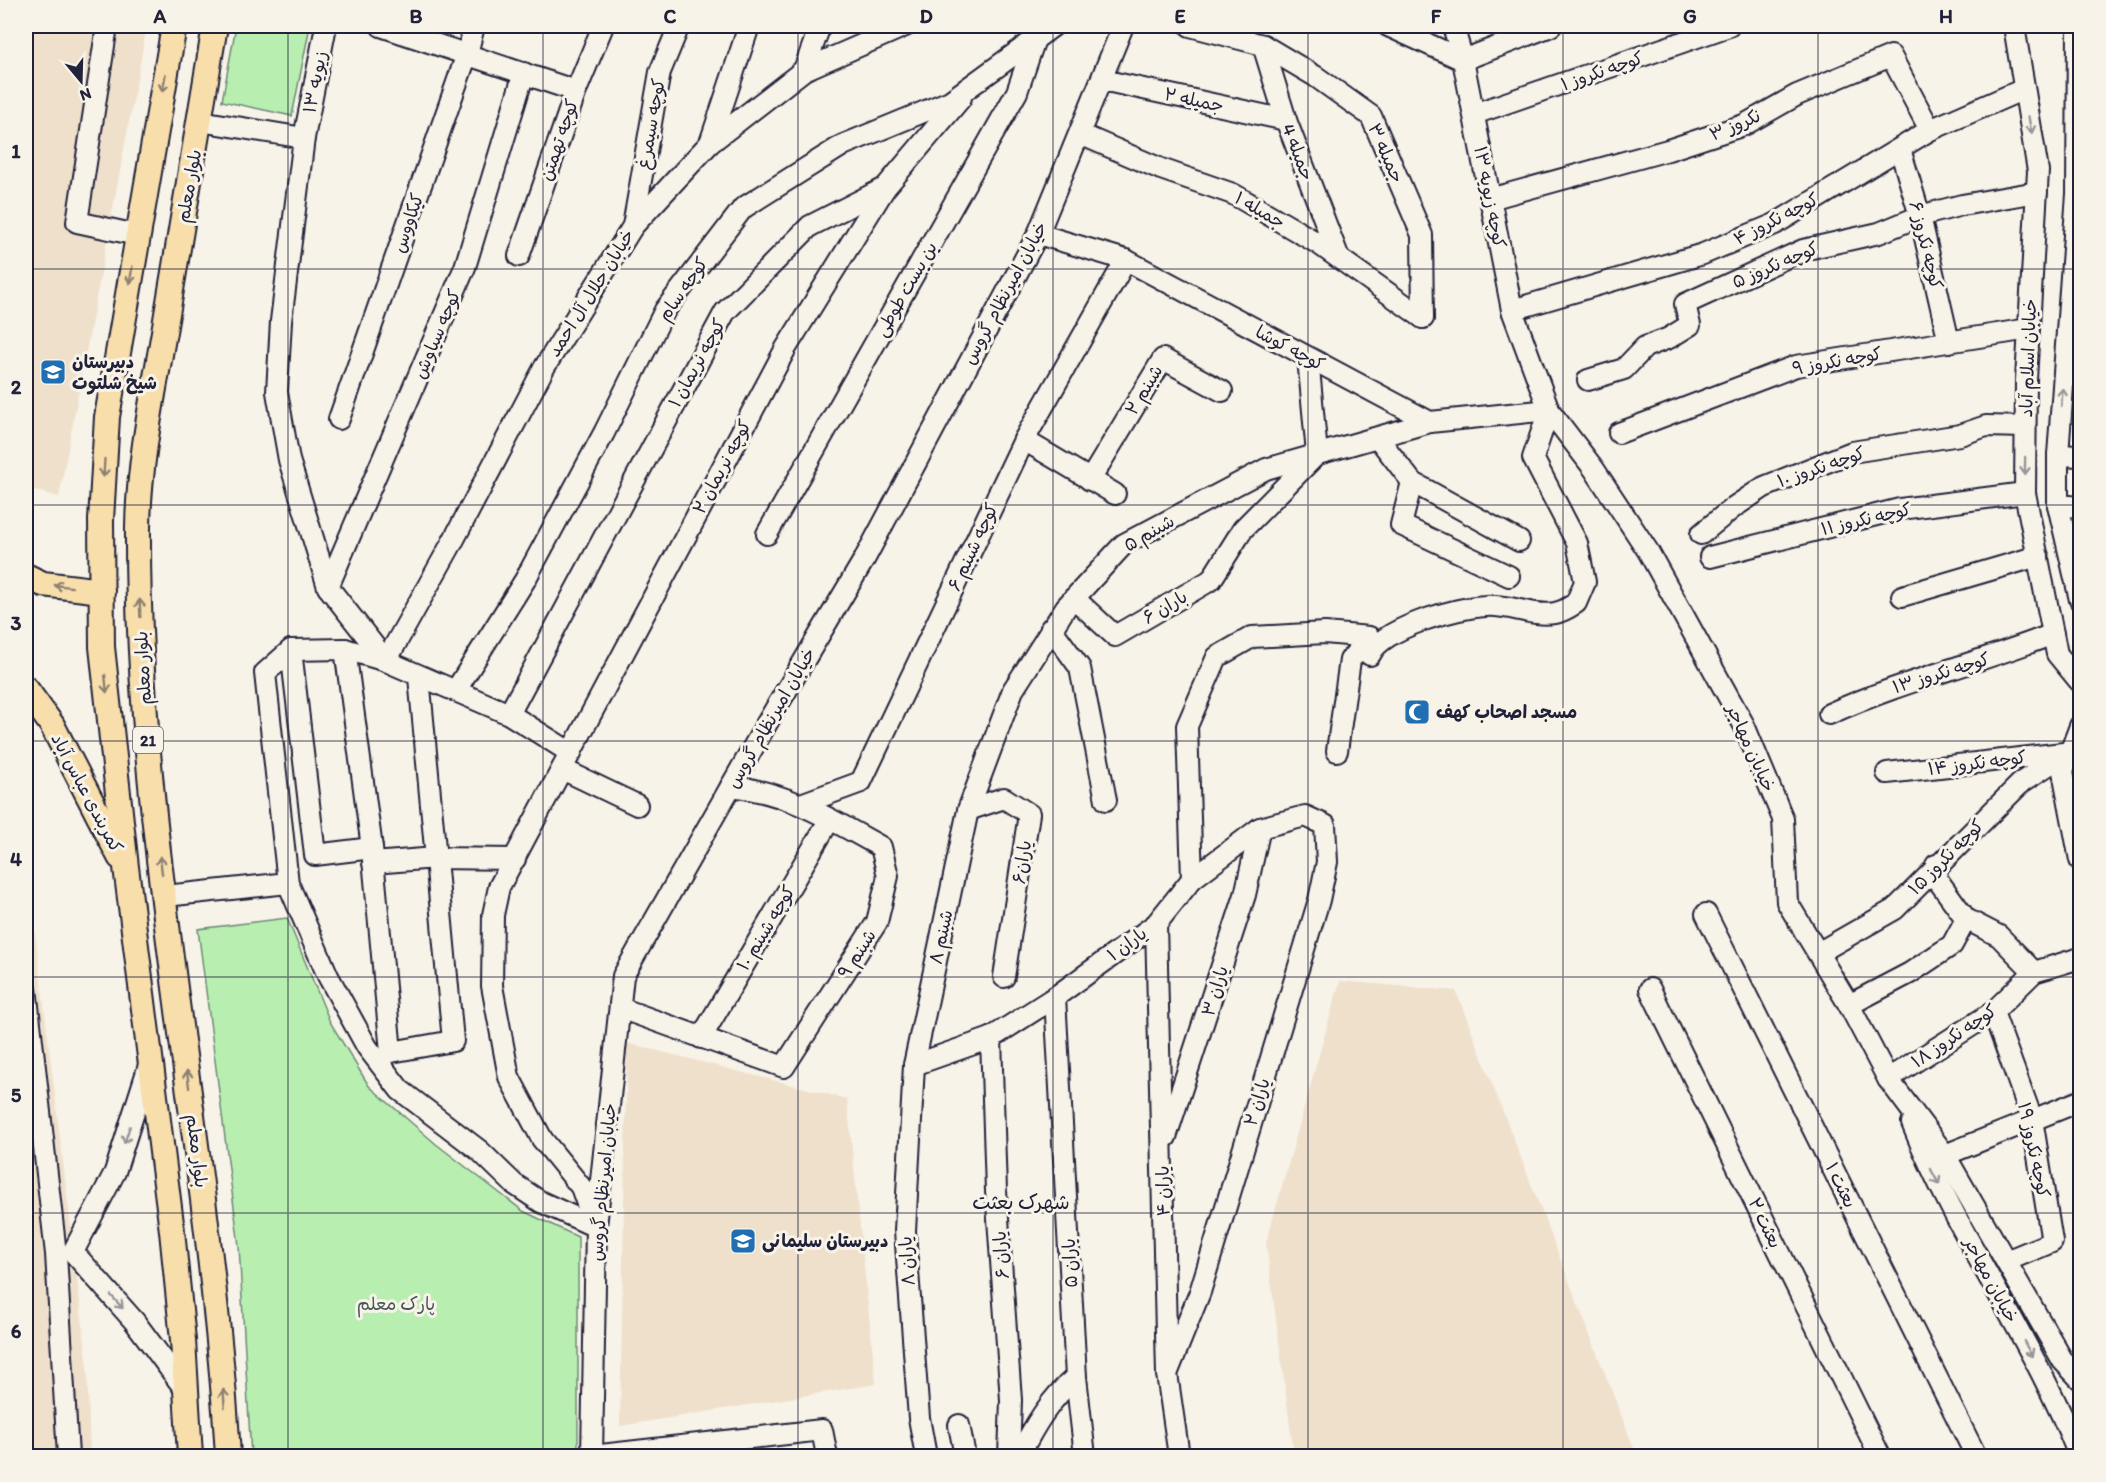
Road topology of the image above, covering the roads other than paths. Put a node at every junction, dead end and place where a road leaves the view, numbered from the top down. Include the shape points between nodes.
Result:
1 (107, 26) edge
2 (174, 26) edge
3 (215, 26) edge
4 (326, 26) edge
5 (381, 26) edge
6 (474, 26) edge
7 (603, 26) edge
8 (679, 26) edge
9 (749, 26) edge
10 (820, 26) edge
11 (905, 26) edge
12 (1053, 26) edge
13 (1123, 26) edge
14 (1190, 26) edge
15 (1388, 26) edge
16 (1551, 26) edge
17 (1729, 26) edge
18 (2014, 26) edge
19 (1460, 29) edge
20 (2079, 37) edge
21 (1035, 39) junction
22 (1263, 45) junction
23 (467, 54) junction
24 (1463, 60) junction
25 (804, 70) junction
26 (524, 73) junction
27 (1102, 80) junction
28 (972, 85) junction
29 (2024, 89) junction
30 (576, 91) junction
31 (1474, 114) junction
32 (2079, 117) edge
33 (1286, 120) junction
34 (200, 121) junction
35 (1930, 130) junction
36 (1080, 134) junction
37 (304, 138) junction
38 (710, 143) junction
39 (1900, 149) junction
40 (885, 188) junction
41 (2037, 192) junction
42 (2079, 194) edge
43 (1490, 199) junction
44 (1920, 216) junction
45 (633, 226) junction
46 (1038, 234) junction
47 (137, 235) junction
48 (519, 256) dead end
49 (1339, 258) junction
50 (1126, 260) junction
51 (1512, 310) junction
52 (1423, 318) joint
53 (2028, 329) junction
54 (1949, 342) junction
55 (1308, 358) junction
56 (2072, 368) edge
57 (1588, 380) dead end
58 (1222, 391) dead end
59 (1549, 410) junction
60 (339, 419) dead end
61 (1430, 422) junction
62 (2025, 427) junction
63 (1619, 433) dead end
64 (1378, 438) junction
65 (1024, 440) junction
66 (1317, 454) junction
67 (2058, 455) junction
68 (2080, 456) edge
69 (1090, 480) junction
70 (1412, 482) junction
71 (2025, 493) junction
72 (1115, 494) dead end
73 (2058, 505) junction
74 (2080, 507) edge
75 (767, 534) dead end
76 (1701, 534) dead end
77 (1519, 541) dead end
78 (2038, 556) junction
79 (1710, 557) dead end
80 (26, 576) edge
81 (1509, 576) dead end
82 (328, 586) junction
83 (2079, 590) edge
84 (102, 591) junction
85 (1902, 596) dead end
86 (1074, 598) junction
87 (1051, 628) junction
88 (2053, 634) junction
89 (345, 649) junction
90 (291, 650) junction
91 (1370, 655) dead end
92 (386, 662) junction
93 (419, 677) junction
94 (2080, 682) edge
95 (26, 689) edge
96 (456, 690) junction
97 (510, 714) junction
98 (1829, 714) dead end
99 (2080, 726) edge
100 (1337, 751) dead end
101 (2068, 752) junction
102 (567, 761) junction
103 (1887, 773) dead end
104 (731, 786) junction
105 (1106, 800) dead end
106 (801, 804) junction
107 (637, 805) dead end
108 (968, 810) junction
109 (830, 819) junction
110 (1325, 825) joint
111 (1260, 828) junction
112 (373, 856) junction
113 (436, 858) junction
114 (515, 859) junction
115 (2080, 860) edge
116 (1936, 865) junction
117 (126, 867) junction
118 (1192, 879) junction
119 (288, 883) junction
120 (165, 896) junction
121 (1706, 914) dead end
122 (1966, 919) junction
123 (1156, 924) junction
124 (1818, 953) junction
125 (2080, 958) edge
126 (2034, 972) junction
127 (1004, 977) dead end
128 (26, 988) edge
129 (1650, 989) dead end
130 (1055, 997) junction
131 (1849, 1005) junction
132 (620, 1008) junction
133 (1993, 1012) junction
134 (701, 1038) junction
135 (991, 1038) junction
136 (151, 1060) junction
137 (914, 1065) junction
138 (1888, 1079) junction
139 (2080, 1101) edge
140 (1905, 1104) junction
141 (2031, 1119) junction
142 (1162, 1151) junction
143 (1945, 1155) junction
144 (596, 1227) junction
145 (65, 1253) junction
146 (2006, 1261) junction
147 (1167, 1374) junction
148 (1076, 1377) junction
149 (2080, 1379) edge
150 (187, 1392) junction
151 (959, 1425) dead end
152 (748, 1447) edge
153 (652, 1453) edge
154 (68, 1456) edge
155 (190, 1456) edge
156 (228, 1456) edge
157 (592, 1456) edge
158 (827, 1456) edge
159 (926, 1456) edge
160 (965, 1456) edge
161 (1009, 1456) edge
162 (1019, 1456) edge
163 (1085, 1456) edge
164 (1179, 1456) edge
165 (1880, 1456) edge
166 (1976, 1456) edge
167 (2079, 1456) edge

1 - 47 street via 77,222
2 -> 47 main road, بلوار معلم / 21
3 - 34 main road, بلوار معلم / 21
4 - 37 street, زیویه ۱۳
5 - 23 street
6 - 23 street, کیکاووس
7 - 30 street, کوچه تهمتن
8 - 45 street, کوچه سیمرغ via 660,72
9 - 38 street
10 - 25 street
11 - 25 street, خیابان جلال آل احمد
12 - 21 street, کوچه سام
13 - 27 street, خیابان امیرنظام گروس
14 - 22 street, جمیله ۳
15 - 24 street
16 - 24 street
17 - 31 street, کوچه نکروز ۱
18 - 29 street, خیابان اسلام آباد
19 - 24 street, کوچه زیویه ۱۳
20 - 32 street, خیابان اسلام آباد
21 - 28 street, کوچه سام
21 - 75 street, بن بست طوطی via 1017,92
22 - 33 street, جمیله 4
22 - 52 street, جمیله ۳ via 1371,116 1422,235
23 - 26 street
23 - 60 street, کیکاووس
24 - 31 street, کوچه زیویه ۱۳
25 - 38 street, خیابان جلال آل احمد
26 - 30 street
26 - 82 street, کوچه سیاوش via 465,267
27 - 33 street, جمیله ۲
27 - 36 street, خیابان امیرنظام گروس
28 - 40 street, کوچه نریمان ۱
28 - 96 street, کوچه سام via 950,101 843,145 743,208 665,310 525,580
29 - 35 street, کوچه نکروز ۴
29 -> 41 street, خیابان اسلام آباد via 2038,171
30 - 48 street, کوچه تهمتن
31 - 43 street, کوچه زیویه ۱۳
32 - 42 street, خیابان اسلام آباد
33 - 49 street, جمیله 4
34 - 37 street
120 -> 34 main road, بلوار معلم / 21 via 147,734 138,523 148,423
35 - 39 street, کوچه نکروز ۴
35 - 43 street, نکروز ۳ via 1891,56 1797,95 1744,125
36 - 46 street, خیابان امیرنظام گروس
36 - 49 street, جمیله ۱ via 1161,169 1233,194
37 - 82 street, زیویه ۱۳ via 281,321 277,392 289,460
38 - 45 street, خیابان جلال آل احمد
39 - 44 street, کوچه نکروز ۶
39 - 51 street, کوچه نکروز ۴ via 1804,209 1754,233 1703,254
40 - 97 street, کوچه نریمان ۱ via 810,226 725,312
40 - 102 street, کوچه نریمان ۲ via 786,348
41 - 44 street, کوچه نکروز ۵
41 - 53 street, خیابان اسلام آباد
42 - 56 street, خیابان اسلام آباد via 2070,312
43 - 51 street, کوچه زیویه ۱۳
44 - 54 street, کوچه نکروز ۶
44 - 57 street, کوچه نکروز ۵ via 1879,233 1803,250 1685,304 1690,325 1645,347 1624,369
45 - 92 street, خیابان جلال آل احمد via 544,368
46 - 50 street, کوچه کوشا
46 - 104 street, خیابان امیرنظام گروس via 865,558
47 -> 84 main road, بلوار معلم / 21 via 107,417 101,520
49 - 52 street, جمیله ۱
50 - 55 street, کوچه کوشا
50 - 65 street, کوچه شبنم ۶
51 - 59 street, کوچه زیویه ۱۳
53 - 54 street, کوچه نکروز ۹
53 - 62 street, خیابان اسلام آباد
54 - 63 street, کوچه نکروز ۹ via 1796,366
55 - 61 street, کوچه کوشا
55 - 66 street
67 -> 56 street, خیابان اسلام آباد
58 - 69 street, شبنم ۲ via 1163,359
59 - 61 street
59 - 91 street via 1533,458 1577,543 1585,582 1576,603 1556,613 1487,606 1445,613 1401,630 1374,646
59 - 124 street, خیابان مهاجر via 1648,551 1744,725 1783,819 1787,902
61 - 64 street, شبنم ۵
62 -> 71 street, خیابان اسلام آباد
62 - 76 street, کوچه نکروز ۱۰ via 1986,426 1960,435 1852,452 1764,487
64 - 66 street, شبنم ۵
64 - 70 street
65 - 69 street
65 - 106 street, کوچه شبنم ۶ via 861,782
66 - 86 street, شبنم ۵ via 1266,469 1124,544
66 - 86 street, باران ۶ via 1244,529 1210,580 1115,636
67 - 68 street
67 - 73 street, خیابان اسلام آباد
69 - 72 street
70 - 77 street
70 - 81 street via 1401,525
71 - 78 street, خیابان اسلام آباد
71 - 79 street, کوچه نکروز ۱۱ via 1900,509
73 - 74 street
73 - 83 street, خیابان اسلام آباد
78 - 85 street
78 - 88 street, خیابان اسلام آباد
84 -> 80 main road via 43,584
82 - 92 street
84 -> 117 main road, بلوار معلم / 21 via 102,647
86 - 87 street, شبنم ۵
87 - 105 street via 1080,668
87 - 108 street, شبنم ۵ via 1013,690
88 - 94 street, خیابان اسلام آباد via 2057,654
88 - 98 street, کوچه نکروز ۱۳ via 1992,658 1869,696
89 - 90 street
89 - 92 street
89 - 112 street
90 - 112 street via 315,855
90 - 119 street via 266,673
92 - 93 street
93 - 96 street
93 - 113 street
95 - 117 main road, کمربندی عباس آباد via 52,725
96 - 97 street
97 - 102 street
99 - 101 street
100 - 118 street via 1350,660 1369,637 1325,633 1252,637 1217,657 1187,726
101 - 103 street, کوچه نکروز ۱۴
101 - 115 street via 2063,771
101 - 116 street, کوچه نکروز ۱۵ via 2022,782
102 - 107 street
102 - 114 street, کوچه نریمان ۲
104 - 106 street, شبنم ۹ via 763,790
104 - 132 street, خیابان امیرنظام گروس via 623,975
106 - 109 street, شبنم ۹
108 - 127 street, یاران۶ via 1004,798 1029,814
108 - 137 street, شبنم ۸
109 - 134 street, کوچه شبنم ۱۰
109 - 134 street, شبنم ۹ via 881,847 888,876 877,922 784,1067
110 - 111 street, یاران ۱ via 1305,816
110 - 147 street, یاران ۲ via 1327,862 1318,900 1200,1292
111 - 118 street, یاران ۱
111 - 142 street, یاران ۳ via 1245,895
112 - 113 street
112 - 113 street via 391,1052 453,1041
113 - 114 street
114 - 144 street, کوچه نریمان ۲ via 499,887 493,915 492,986 509,1077 542,1138 581,1186
116 - 122 street via 1937,879
116 - 124 street, کوچه نکروز ۱۵ via 1895,909
117 - 136 main road, بلوار معلم / 21
118 - 123 street, یاران ۱
119 - 120 street
119 - 144 street via 328,976 368,1047 400,1090 523,1190
156 -> 120 main road, بلوار معلم / 21 via 209,1245
121 - 166 street, بعثت ۱
122 - 126 street via 1999,936
122 - 131 street via 1952,945 1910,973
123 - 130 street, یاران ۱
123 - 142 street, یاران ۴
124 - 131 street, خیابان مهاجر
125 - 126 street, کوچه نکروز ۱۸
126 - 133 street, کوچه نکروز ۱۸
128 - 145 street
129 - 165 street, بعثت ۲
130 - 135 street, یاران ۱
130 - 148 street, یاران ۵
131 - 138 street, خیابان مهاجر
132 - 134 street
132 - 144 street, خیابان امیرنظام گروس
133 - 138 street, کوچه نکروز ۱۸
133 - 141 street, کوچه نکروز ۱۹
135 - 137 street, یاران ۱
135 - 161 street, یاران ۶ via 996,1191 1011,1400
136 -> 145 street via 115,1172
136 - 150 main road, بلوار معلم / 21
137 - 159 street, یاران ۸ via 905,1231 919,1418
138 - 140 street, خیابان مهاجر
139 - 141 street
140 - 143 street, خیابان مهاجر
140 -> 167 street, خیابان مهاجر via 1929,1166 2045,1380
141 - 143 street
141 - 146 street, کوچه نکروز ۱۹ via 2052,1242
142 - 147 street, یاران ۴
143 - 146 street, خیابان مهاجر
144 - 157 street, خیابان امیرنظام گروس
145 -> 150 street via 135,1322
145 - 154 street
146 - 149 street, خیابان مهاجر via 2063,1361
147 - 164 street, یاران ۴
148 - 162 street via 1057,1393
148 - 163 street, یاران ۵
150 - 155 main road, بلوار معلم / 21
151 - 160 street
152 - 153 street
152 - 158 street via 822,1430
153 - 157 street

